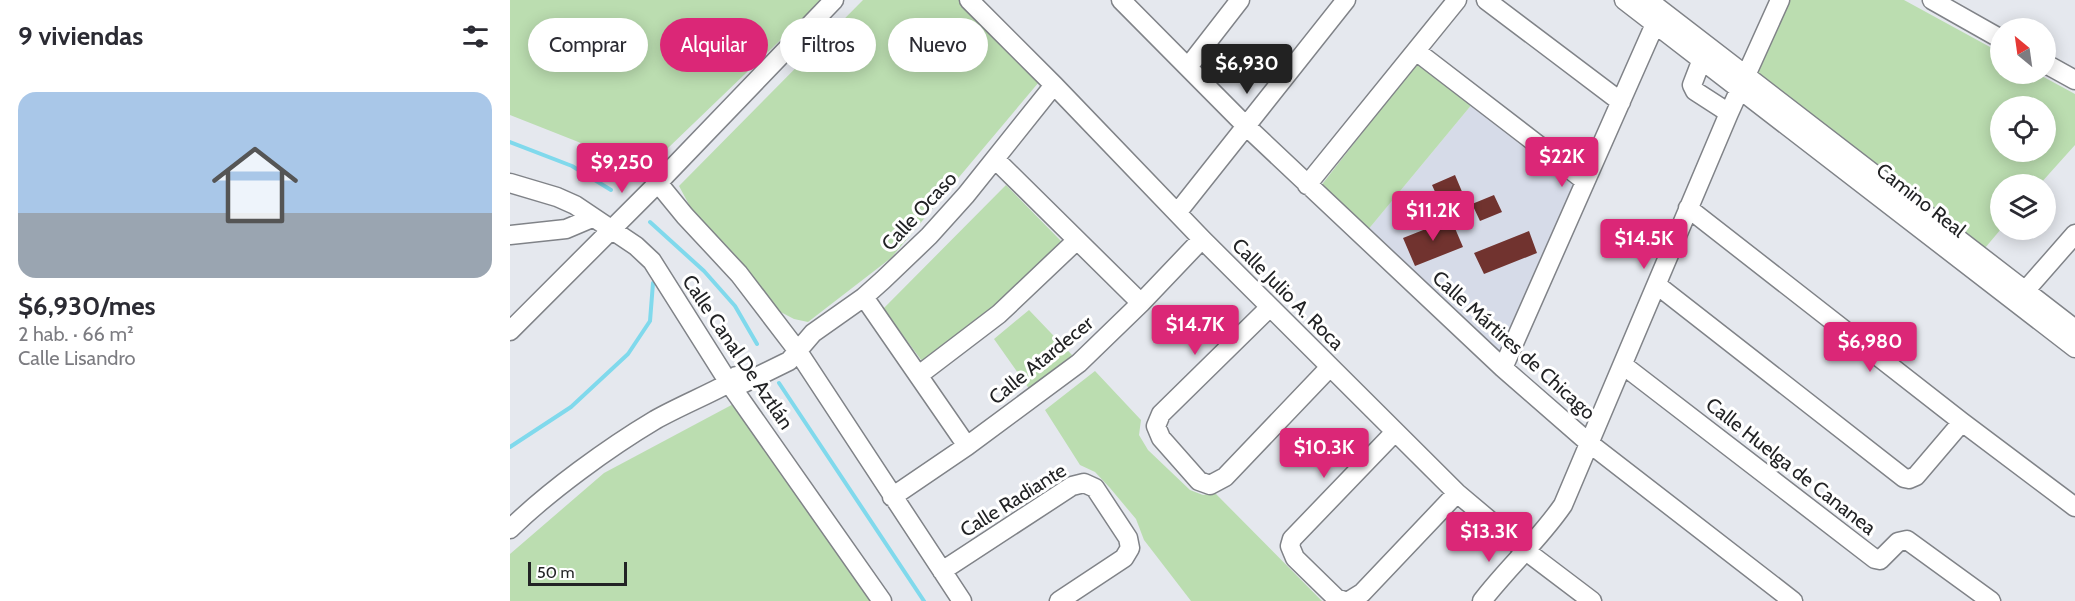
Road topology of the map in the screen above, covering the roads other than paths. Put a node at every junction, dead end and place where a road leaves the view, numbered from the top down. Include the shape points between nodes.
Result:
1 (834, 0) edge
2 (969, 0) edge
3 (1240, 0) edge
4 (1346, 0) edge
5 (1457, 0) edge
6 (1486, 0) edge
7 (1624, 0) edge
8 (1780, 0) edge
9 (1932, 0) edge
10 (1128, 3) edge
11 (1656, 8) edge
12 (1990, 33) edge
13 (1416, 51) junction
14 (1702, 59) junction
15 (1188, 67) junction
16 (2056, 70) edge
17 (2075, 80) edge
18 (1743, 82) junction
19 (1054, 84) junction
20 (1621, 102) junction
21 (1729, 112) junction
22 (1246, 126) junction
23 (996, 160) junction
24 (1585, 181) junction
25 (510, 183) edge
26 (658, 183) junction
27 (1307, 185) junction
28 (1688, 208) junction
29 (1177, 213) junction
30 (592, 218) junction
31 (611, 230) junction
32 (2075, 234) edge
33 (510, 235) edge
34 (1202, 239) junction
35 (1077, 240) junction
36 (1657, 285) junction
37 (2025, 291) junction
38 (864, 297) junction
39 (1141, 303) junction
40 (1270, 307) junction
41 (2075, 329) edge
42 (510, 331) edge
43 (2075, 348) edge
44 (796, 350) junction
45 (1623, 364) junction
46 (1330, 367) junction
47 (1503, 368) junction
48 (919, 375) junction
49 (729, 383) junction
50 (1962, 422) junction
51 (1394, 433) junction
52 (1589, 443) junction
53 (967, 446) junction
54 (1456, 493) junction
55 (892, 497) junction
56 (2075, 507) edge
57 (510, 529) edge
58 (1526, 552) junction
59 (942, 571) junction
60 (882, 601) edge
61 (962, 601) edge
62 (1059, 601) edge
63 (1344, 601) edge
64 (1349, 601) edge
65 (1482, 601) edge
66 (1592, 601) edge
67 (1793, 601) edge
68 (1991, 601) edge

1 - 26 street
2 - 19 street, Calle Julio A. Roca
3 - 15 street
4 - 22 street
5 - 13 street
6 - 20 street
7 - 11 street
8 - 18 street
9 - 12 street
10 - 15 street, Calle Mártires de Chicago
11 - 14 street
11 - 18 street
11 - 20 street
13 - 24 street
13 - 27 street
14 - 18 street
14 - 21 street via 1692,85 1695,91
15 - 22 street, Calle Mártires de Chicago
16 - 17 street
18 - 21 street
18 - 37 street, Camino Real
18 - 43 street, Camino Real
19 - 23 street, Calle Ocaso
19 - 29 street, Calle Julio A. Roca
20 - 24 street
21 - 28 street
22 - 27 street, Calle Mártires de Chicago
22 - 29 street
23 - 35 street
23 - 38 street, Calle Ocaso via 929,236
24 - 47 street
25 - 30 street, Calle Canal De Aztlán via 566,200
26 - 31 street
26 - 44 street, Calle Canal De Aztlán via 739,274
27 - 47 street, Calle Mártires de Chicago
28 - 36 street
28 - 50 street
29 - 34 street, Calle Julio A. Roca
30 - 31 street, Calle Canal De Aztlán
30 - 33 street via 566,229
31 - 42 street
31 - 49 street, Calle Canal De Aztlán via 652,261
32 - 37 street
34 - 39 street, Calle Atardecer
34 - 40 street, Calle Julio A. Roca
35 - 39 street
35 - 48 street via 1004,310
36 - 45 street
36 - 50 street via 1904,478 1916,476
37 - 41 street, Camino Real
38 - 44 street, Calle Ocaso
38 - 48 street
39 - 53 street, Calle Atardecer via 1079,363
40 - 46 street, Calle Julio A. Roca
40 - 46 street via 1158,420 1161,438 1199,481 1210,485 1225,477
44 - 49 street, Calle Ocaso via 780,351 737,374
44 - 55 street, Calle Canal De Aztlán
45 - 52 street
45 - 68 street, Calle Huelga de Cananea via 1875,559 1880,560 1898,542 1906,540
46 - 51 street, Calle Julio A. Roca
47 - 52 street, Calle Mártires de Chicago
48 - 53 street
49 - 57 street, Calle Ocaso via 633,434
49 - 60 street, Calle Canal De Aztlán
50 - 56 street
51 - 54 street, Calle Julio A. Roca
51 - 63 street via 1292,539 1290,546 1295,558 1336,598
52 - 58 street via 1563,505
52 - 67 street, Calle Mártires de Chicago
53 - 55 street, Calle Atardecer
54 - 58 street, Calle Julio A. Roca
54 - 64 street via 1362,593
55 - 59 street, Calle Canal De Aztlán
58 - 65 street
58 - 66 street, Calle Julio A. Roca
59 - 61 street, Calle Canal De Aztlán
59 - 62 street, Calle Radiante via 1072,486 1084,483 1095,488 1128,538 1130,548 1124,558

